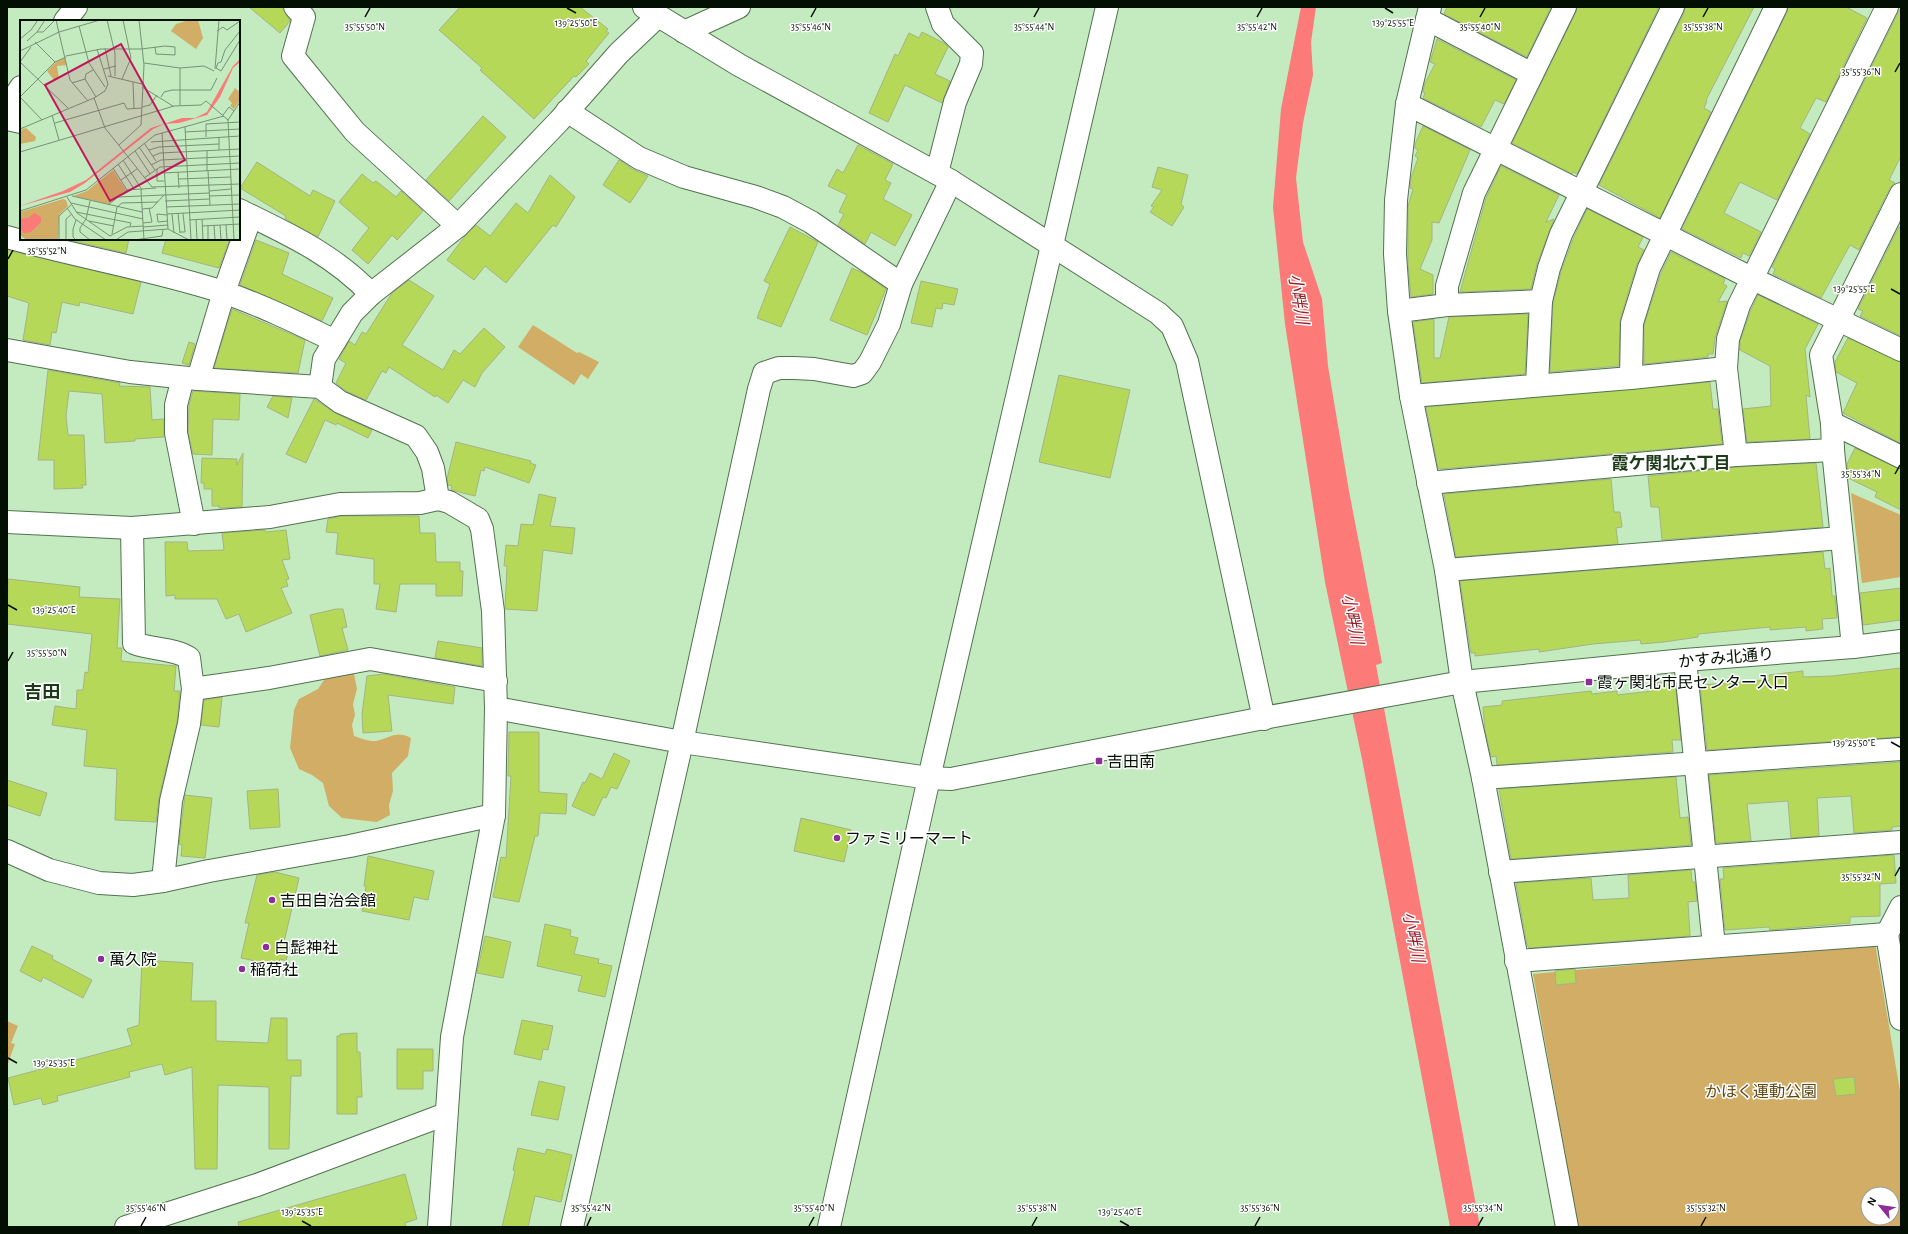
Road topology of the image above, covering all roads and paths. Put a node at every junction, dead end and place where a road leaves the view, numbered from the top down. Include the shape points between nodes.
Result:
1 (76, 7) edge
2 (295, 7) edge
3 (739, 7) edge
4 (938, 7) edge
5 (1107, 7) edge
6 (1565, 7) edge
7 (1673, 7) edge
8 (1776, 7) edge
9 (1887, 7) edge
10 (651, 11) edge
11 (1429, 13) edge
12 (66, 20) edge
13 (684, 32) junction
14 (1532, 74) junction
15 (20, 89) edge
16 (1408, 104) junction
17 (7, 108) edge
18 (567, 111) junction
19 (7, 119) edge
20 (20, 122) edge
21 (1496, 148) junction
22 (944, 177) junction
23 (1582, 192) junction
24 (1901, 194) edge
25 (245, 213) edge
26 (458, 226) junction
27 (240, 232) edge
28 (1665, 233) junction
29 (7, 237) edge
30 (238, 240) edge
31 (1053, 244) junction
32 (1751, 278) junction
33 (901, 284) junction
34 (224, 292) junction
35 (371, 294) junction
36 (1541, 301) junction
37 (1447, 305) junction
38 (1399, 311) junction
39 (1838, 320) junction
40 (335, 341) junction
41 (7, 350) edge
42 (1901, 350) edge
43 (1726, 368) junction
44 (191, 378) junction
45 (1631, 378) junction
46 (1537, 385) junction
47 (320, 387) junction
48 (1411, 396) junction
49 (1832, 423) junction
50 (1833, 450) junction
51 (1736, 455) junction
52 (1901, 456) edge
53 (1428, 483) junction
54 (438, 499) junction
55 (7, 522) edge
56 (194, 524) junction
57 (132, 528) junction
58 (1842, 538) junction
59 (1446, 570) junction
60 (1901, 642) edge
61 (1853, 647) junction
62 (1685, 660) junction
63 (496, 681) junction
64 (1462, 682) junction
65 (193, 689) junction
66 (496, 708) junction
67 (1269, 718) junction
68 (682, 742) junction
69 (1901, 750) edge
70 (1696, 765) junction
71 (929, 778) junction
72 (1483, 778) junction
73 (494, 815) junction
74 (1901, 842) edge
75 (7, 851) edge
76 (1705, 857) junction
77 (1500, 872) junction
78 (163, 881) junction
79 (1901, 906) edge
80 (1887, 934) junction
81 (1714, 946) junction
82 (1516, 961) junction
83 (1901, 1019) edge
84 (446, 1114) junction
85 (126, 1227) edge
86 (439, 1227) edge
87 (572, 1227) edge
88 (829, 1227) edge
89 (1567, 1227) edge

1 - 12 street
2 - 26 street via 304,17 293,56 355,132
3 - 13 street
4 - 22 street via 943,24 972,54 971,64 955,102
5 - 31 street
6 - 14 street
7 - 23 street
8 - 28 street
9 - 32 street
10 - 13 street
10 - 18 street via 619,53
11 - 14 street
11 - 16 street
13 - 22 street
14 - 21 street
15 - 17 street
16 - 21 street
16 - 38 street via 1396,200 1395,254
18 - 26 street
18 - 33 street via 639,158 684,176 783,207 811,222
19 - 20 street
21 - 23 street
21 - 37 street via 1474,193 1458,242 1447,286
22 - 31 street
22 - 33 street
23 - 28 street
23 - 36 street via 1561,234
24 - 39 street
25 - 27 street
25 - 35 street via 278,228 338,263
26 - 35 street
28 - 32 street
28 - 45 street via 1649,268 1632,323
29 - 34 street
30 - 34 street
31 - 67 street via 1158,313 1172,326 1184,352
31 - 71 street
32 - 39 street
32 - 43 street via 1728,339
33 - 68 street via 889,324 862,373 854,376 814,369 779,368 764,373
34 - 40 street
34 - 44 street
35 - 40 street via 352,313
36 - 37 street
36 - 46 street
37 - 38 street
38 - 48 street
39 - 42 street
39 - 49 street via 1821,355
40 - 47 street via 324,359
41 - 44 street via 130,372
43 - 45 street
43 - 51 street
44 - 47 street
44 - 56 street via 176,405 176,433
45 - 46 street
46 - 48 street
47 - 54 street via 340,402 416,436 427,452 433,468
48 - 53 street
49 - 50 street
49 - 52 street
50 - 51 street
50 - 58 street
51 - 53 street
53 - 59 street
54 - 56 street via 420,503 340,504 270,517
54 - 63 street via 449,502 478,519 482,529 493,611
55 - 57 street
56 - 57 street
57 - 65 street via 134,643 183,653 190,658
58 - 59 street
58 - 61 street
59 - 64 street
60 - 61 street, かすみ北通り
61 - 62 street, かすみ北通り
62 - 64 street, かすみ北通り
62 - 70 street
63 - 65 street via 370,659
63 - 66 street
64 - 67 street, かすみ北通り
64 - 72 street
65 - 78 street via 189,724 171,801
66 - 68 street, かすみ北通り
66 - 73 street
67 - 71 street, かすみ北通り via 951,779
68 - 71 street, かすみ北通り
68 - 87 street
69 - 70 street
70 - 72 street
70 - 76 street
71 - 88 street
72 - 77 street
73 - 78 street via 350,846
73 - 84 street via 452,1037
74 - 76 street
75 - 78 street via 48,870 99,883 133,885
76 - 77 street
76 - 81 street
77 - 82 street
79 - 80 street
80 - 81 street
80 - 83 street
81 - 82 street
82 - 89 street
84 - 85 street via 257,1185
84 - 86 street

